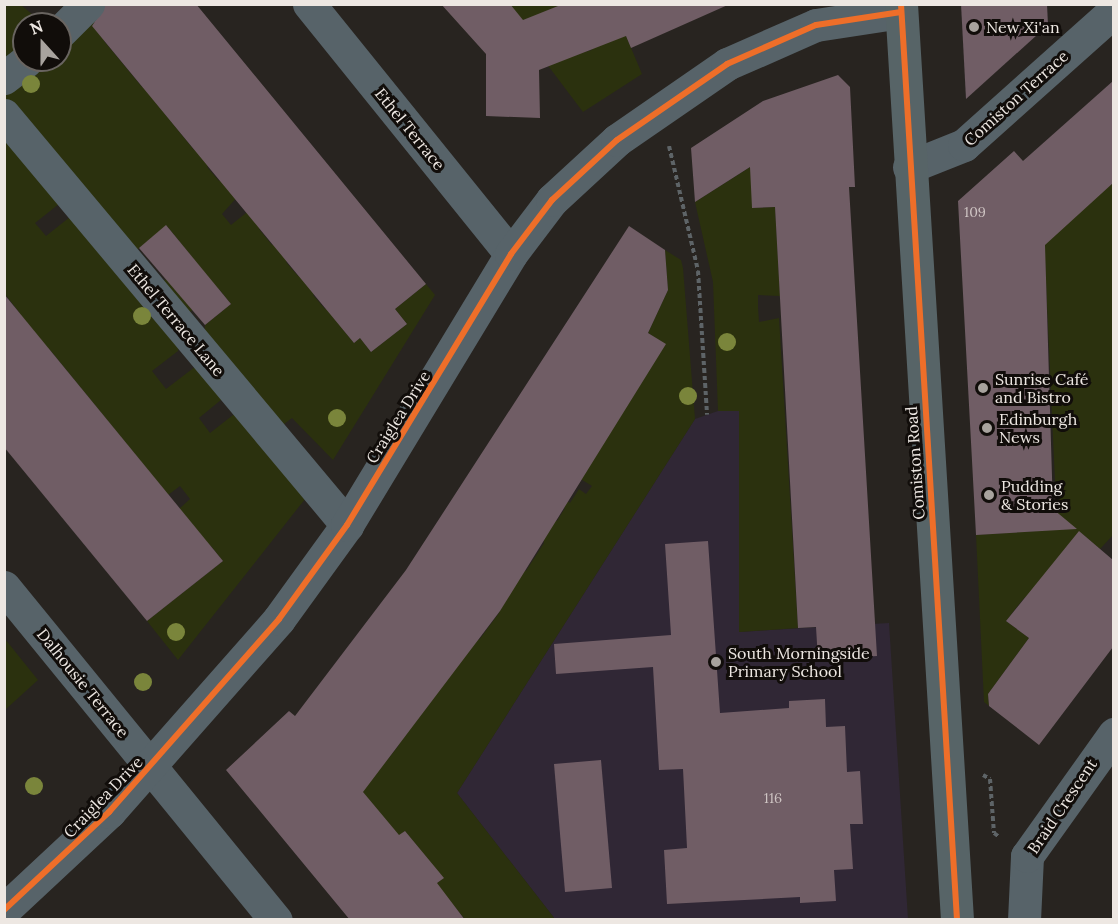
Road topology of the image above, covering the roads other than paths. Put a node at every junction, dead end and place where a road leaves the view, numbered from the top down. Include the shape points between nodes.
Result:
1 (88, 4) edge
2 (309, 4) edge
3 (901, 8) edge
4 (1113, 11) edge
5 (72, 20) edge
6 (4, 115) edge
7 (909, 167) junction
8 (512, 254) junction
9 (347, 525) junction
10 (4, 587) edge
11 (1113, 734) edge
12 (151, 767) junction
13 (4, 910) edge
14 (276, 920) edge
15 (957, 920) edge
16 (1024, 920) edge

1 - 5 street
2 - 8 street, Ethel Terrace
3 - 7 main road, Comiston Road
3 - 8 street, Craiglea Drive via 799,30 727,64 660,108 552,200
4 - 7 street, Comiston Terrace via 964,145
6 - 9 street, Ethel Terrace Lane
7 - 15 main road, Comiston Road
8 - 9 street, Craiglea Drive
9 - 12 street, Craiglea Drive via 237,670
10 - 12 street, Dalhousie Terrace
11 - 16 street, Braid Crescent via 1027,856
12 - 13 street, Craiglea Drive
12 - 14 street, Dalhousie Terrace

